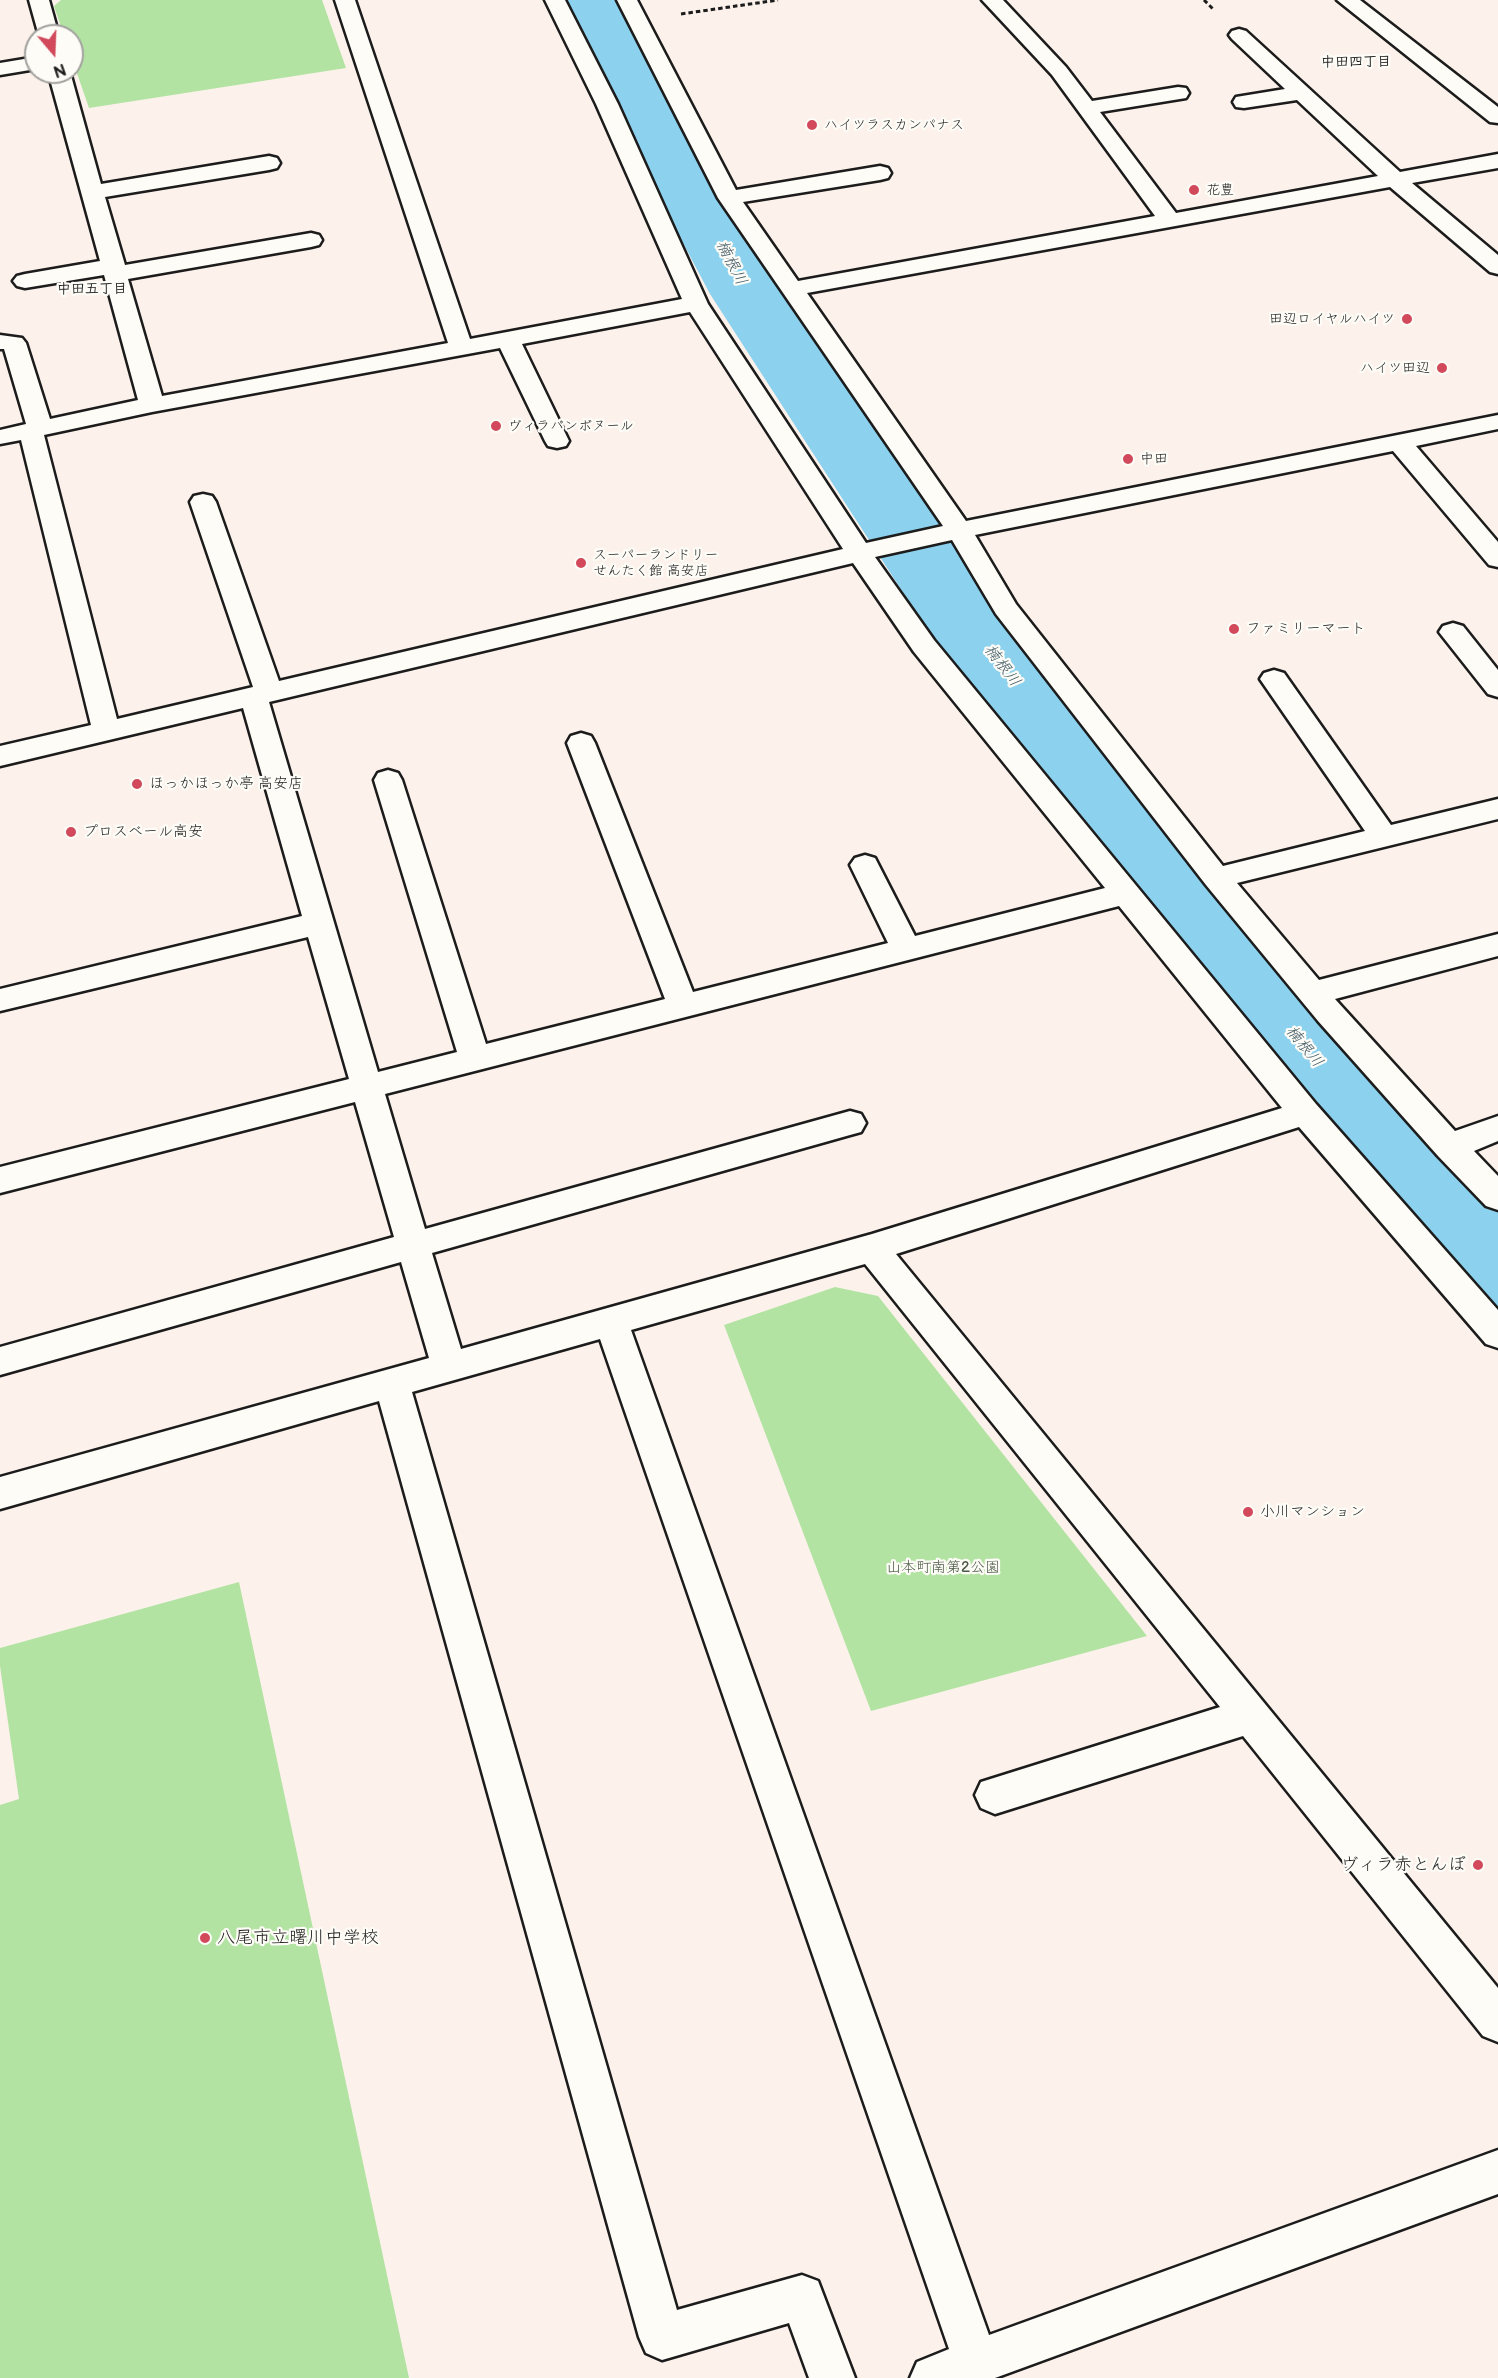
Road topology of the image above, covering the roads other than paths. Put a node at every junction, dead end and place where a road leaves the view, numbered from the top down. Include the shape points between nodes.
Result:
1 (39, 0) edge
2 (345, 0) edge
3 (555, 0) edge
4 (627, 0) edge
5 (992, 0) edge
6 (1347, 0) edge
7 (46, 24) edge
8 (1239, 35) dead end
9 (24, 65) edge
10 (0, 69) edge
11 (63, 84) edge
12 (1178, 93) dead end
13 (1301, 93) junction
14 (1244, 102) dead end
15 (1086, 108) junction
16 (1498, 117) edge
17 (1498, 161) edge
18 (269, 163) dead end
19 (880, 173) dead end
20 (1394, 179) junction
21 (93, 192) junction
22 (729, 198) junction
23 (1169, 219) junction
24 (311, 240) dead end
25 (1498, 267) edge
26 (114, 270) junction
27 (25, 281) dead end
28 (791, 288) junction
29 (696, 304) junction
30 (507, 338) junction
31 (0, 342) edge
32 (461, 346) junction
33 (152, 405) junction
34 (1498, 423) edge
35 (36, 430) junction
36 (0, 437) edge
37 (557, 441) dead end
38 (1400, 442) junction
39 (203, 502) dead end
40 (959, 530) junction
41 (859, 553) junction
42 (1498, 559) edge
43 (1453, 632) dead end
44 (1274, 679) dead end
45 (1498, 688) edge
46 (261, 694) junction
47 (106, 731) junction
48 (581, 743) dead end
49 (0, 756) edge
50 (388, 780) dead end
51 (1498, 809) edge
52 (1384, 837) junction
53 (865, 865) dead end
54 (1216, 878) junction
55 (1125, 894) junction
56 (320, 923) junction
57 (1498, 945) edge
58 (906, 949) junction
59 (1312, 993) junction
60 (0, 1000) edge
61 (683, 1007) junction
62 (476, 1059) junction
63 (365, 1087) junction
64 (1305, 1113) junction
65 (850, 1123) dead end
66 (1498, 1128) edge
67 (1450, 1148) junction
68 (0, 1180) edge
69 (1498, 1197) edge
70 (413, 1245) junction
71 (872, 1248) junction
72 (611, 1322) junction
73 (1498, 1334) edge
74 (0, 1361) edge
75 (449, 1368) junction
76 (392, 1384) junction
77 (0, 1493) edge
78 (1251, 1716) junction
79 (994, 1795) dead end
80 (1498, 2021) edge
81 (1498, 2172) edge
82 (976, 2362) junction
83 (832, 2378) edge
84 (933, 2378) edge

1 - 7 street
2 - 32 street
3 - 29 street via 608,104
4 - 22 street
5 - 15 street via 1059,71
6 - 16 street
8 - 13 street
9 - 10 street
11 - 21 street
12 - 15 street
13 - 14 street
13 - 20 street
15 - 23 street
17 - 20 street
18 - 21 street
19 - 22 street
20 - 23 street
20 - 25 street
21 - 26 street
22 - 28 street
23 - 28 street
24 - 26 street
26 - 27 street
26 - 33 street
28 - 40 street
29 - 30 street
29 - 41 street
30 - 32 street
30 - 37 street
31 - 35 street via 14,343
32 - 33 street
33 - 35 street
34 - 38 street
35 - 36 street
35 - 47 street
38 - 40 street
38 - 42 street
39 - 46 street
40 - 41 street
40 - 54 street via 1005,608
41 - 46 street
41 - 55 street via 924,646
43 - 45 street
44 - 52 street
46 - 47 street
46 - 56 street
47 - 49 street
48 - 61 street
50 - 62 street
51 - 52 street
52 - 54 street
53 - 58 street
54 - 59 street
55 - 58 street
55 - 64 street
56 - 60 street
56 - 63 street
57 - 59 street
58 - 61 street
59 - 67 street
61 - 62 street
62 - 63 street
63 - 68 street
63 - 70 street
64 - 71 street
64 - 73 street
65 - 70 street
66 - 67 street
67 - 69 street
70 - 74 street
70 - 75 street
71 - 72 street
71 - 78 street
72 - 75 street
72 - 82 street
75 - 76 street
76 - 77 street
76 - 83 street via 662,2337 802,2297
78 - 79 street
78 - 80 street
81 - 82 street
82 - 84 street

